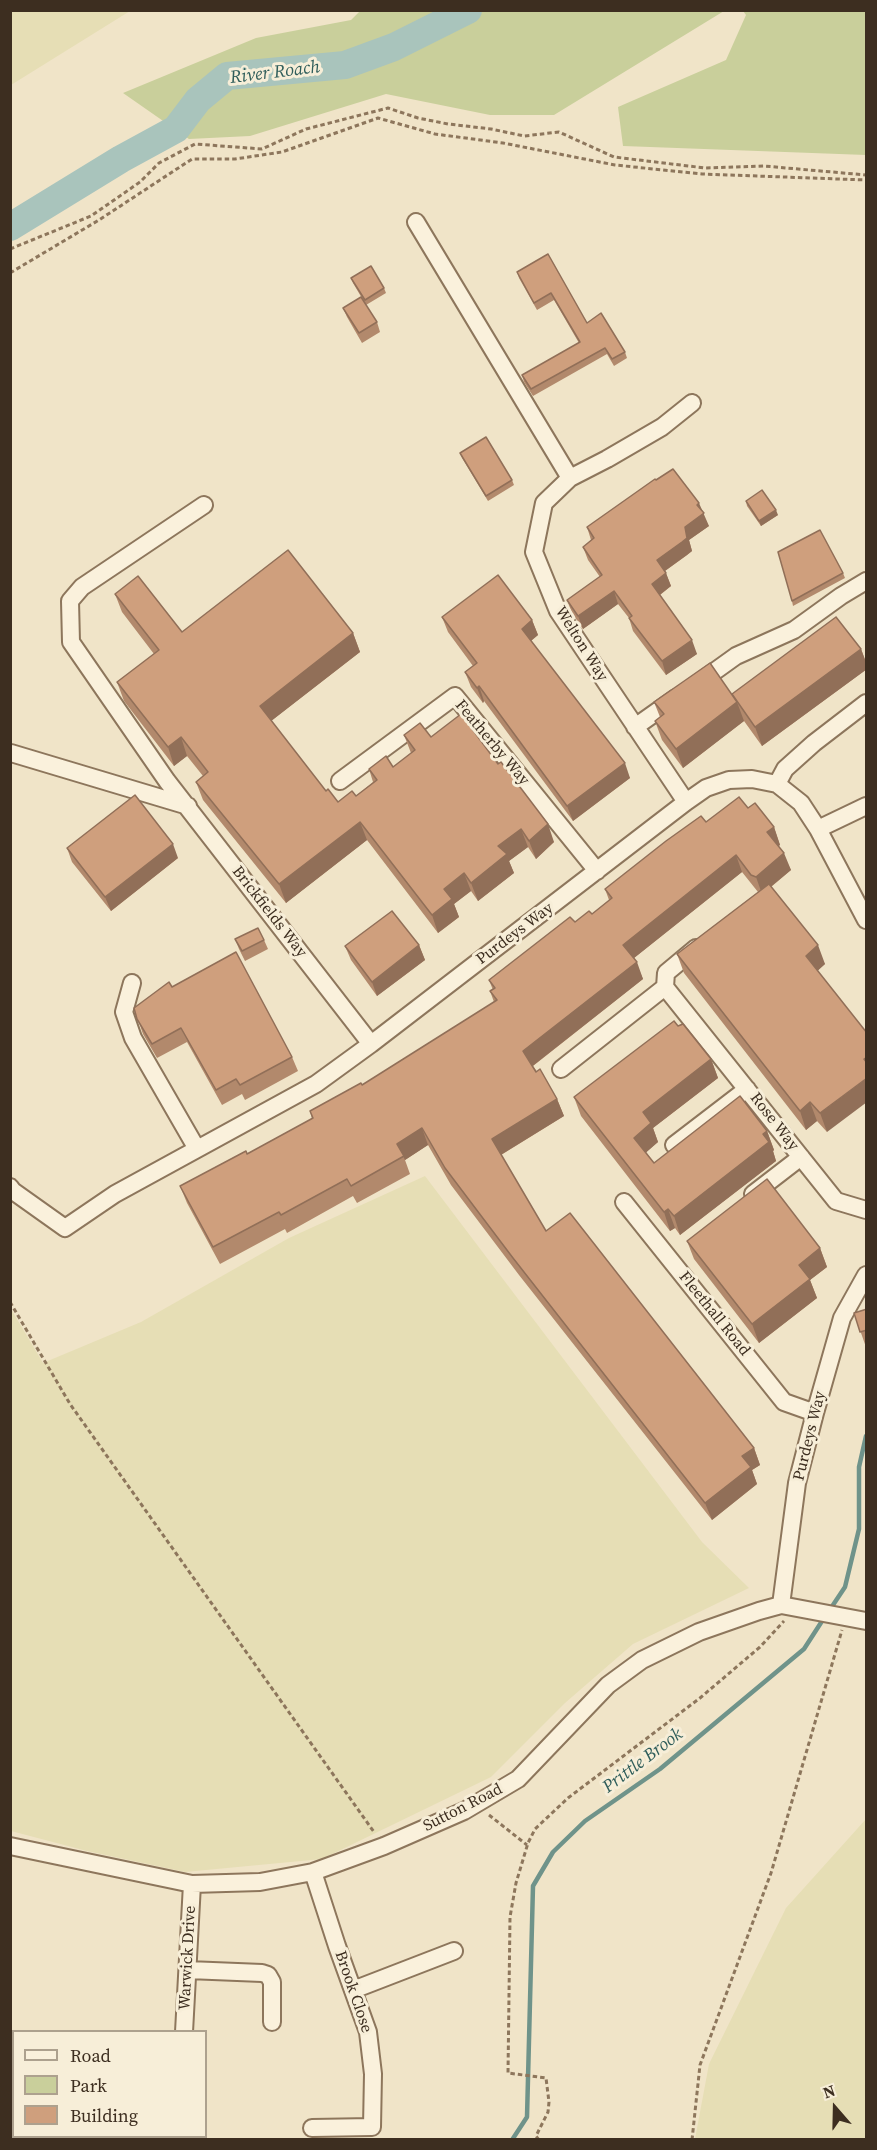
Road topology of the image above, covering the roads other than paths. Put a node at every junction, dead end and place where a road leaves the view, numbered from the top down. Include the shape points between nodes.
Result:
1 (416, 222) dead end
2 (692, 403) dead end
3 (570, 478) junction
4 (204, 505) dead end
5 (867, 581) edge
6 (867, 703) edge
7 (636, 727) junction
8 (11, 753) edge
9 (340, 781) dead end
10 (777, 784) junction
11 (686, 802) junction
12 (188, 806) junction
13 (867, 806) edge
14 (818, 829) junction
15 (597, 871) junction
16 (865, 912) edge
17 (713, 935) edge
18 (132, 983) dead end
19 (665, 987) junction
20 (371, 1044) junction
21 (561, 1069) dead end
22 (747, 1089) junction
23 (674, 1145) edge
24 (197, 1149) junction
25 (801, 1157) junction
26 (10, 1187) edge
27 (624, 1202) dead end
28 (738, 1206) edge
29 (867, 1210) edge
30 (867, 1275) edge
31 (814, 1413) junction
32 (794, 1607) junction
33 (867, 1621) edge
34 (10, 1846) edge
35 (313, 1872) junction
36 (192, 1884) junction
37 (454, 1951) dead end
38 (188, 1970) junction
39 (353, 1990) junction
40 (272, 2022) dead end
41 (184, 2030) edge
42 (312, 2128) dead end

1 - 3 street
2 - 3 street, Welton Way via 662,427
3 - 7 street, Welton Way via 544,503 534,552 558,611
4 - 12 street, Brickfields Way via 82,587 70,601 71,642
5 - 7 street via 794,630 736,656
6 - 10 street via 785,769
7 - 11 street, Welton Way
8 - 12 street
9 - 15 street, Featherby Way via 455,696
10 - 11 street, Purdeys Way via 729,780 706,788
10 - 14 street, Purdeys Way via 801,803
11 - 15 street, Purdeys Way
12 - 20 street, Brickfields Way
13 - 14 street
14 - 16 street, Purdeys Way
15 - 20 street, Purdeys Way
17 - 19 street via 666,973
18 - 24 street via 124,1012 133,1038
19 - 21 street
19 - 22 street, Rose Way via 686,1022
20 - 24 street, Purdeys Way via 315,1084
22 - 23 street
22 - 25 street, Rose Way
24 - 26 street, Purdeys Way via 115,1194 65,1228
25 - 28 street
25 - 29 street, Rose Way via 836,1201
27 - 31 street, Fleethall Road via 784,1402
30 - 31 street, Purdeys Way
31 - 32 street, Purdeys Way via 797,1483
32 - 33 street, Sutton Road
32 - 35 street, Sutton Road via 759,1611 699,1632 642,1659 608,1685 518,1779 477,1803 384,1846
34 - 36 street, Sutton Road
35 - 36 street, Sutton Road via 260,1882
35 - 39 street, Brook Close
36 - 38 street, Warwick Drive
37 - 39 street
38 - 40 street via 268,1975 272,1982
38 - 41 street, Warwick Drive
39 - 42 street, Brook Close via 368,2032 373,2074 372,2127

